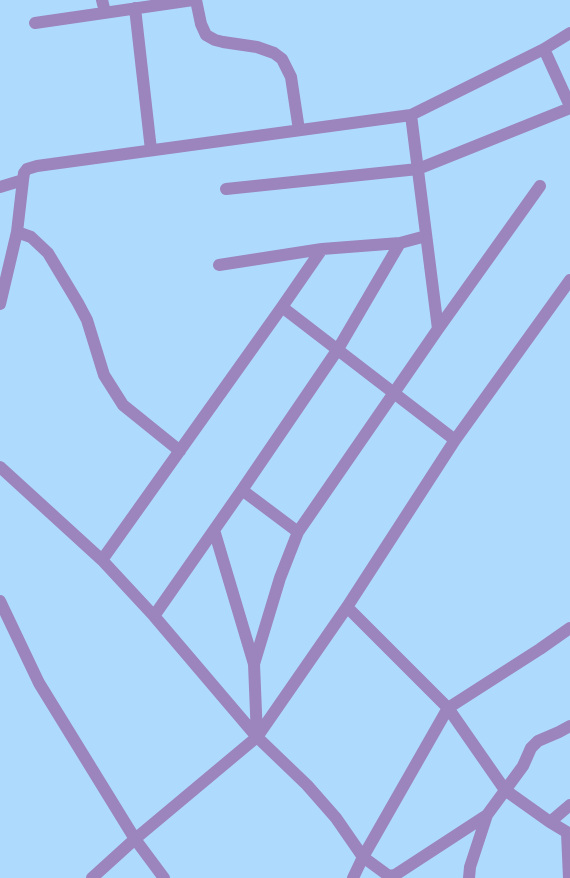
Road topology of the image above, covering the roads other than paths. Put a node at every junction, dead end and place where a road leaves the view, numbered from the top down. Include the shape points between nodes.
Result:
1 (102, 0) edge
2 (194, 0) edge
3 (134, 8) junction
4 (105, 12) junction
5 (35, 23) dead end
6 (570, 33) edge
7 (544, 49) junction
8 (570, 107) edge
9 (411, 115) junction
10 (299, 130) junction
11 (152, 150) junction
12 (418, 169) junction
13 (23, 180) junction
14 (540, 186) dead end
15 (0, 187) edge
16 (226, 189) dead end
17 (17, 232) junction
18 (426, 236) junction
19 (400, 243) junction
20 (322, 249) junction
21 (219, 265) dead end
22 (570, 280) edge
23 (0, 304) edge
24 (282, 307) junction
25 (438, 329) junction
26 (338, 349) junction
27 (394, 392) junction
28 (455, 440) junction
29 (180, 451) junction
30 (0, 467) edge
31 (242, 490) junction
32 (214, 530) junction
33 (298, 532) junction
34 (102, 560) junction
35 (0, 601) edge
36 (347, 607) junction
37 (154, 616) junction
38 (570, 628) edge
39 (254, 664) junction
40 (448, 708) junction
41 (570, 726) edge
42 (257, 737) junction
43 (505, 790) junction
44 (570, 804) edge
45 (487, 815) junction
46 (550, 822) junction
47 (569, 834) edge
48 (135, 839) junction
49 (363, 857) junction
50 (92, 878) edge
51 (164, 878) edge
52 (353, 878) edge
53 (469, 878) edge
54 (569, 878) edge

1 - 4 street
2 - 3 street
2 - 10 street via 206,35 223,42 257,47 282,59 292,77
3 - 4 street
3 - 11 street
4 - 5 street
6 - 7 street
7 - 8 street
7 - 9 street
8 - 12 street
9 - 10 street
9 - 12 street
10 - 11 street
11 - 13 street via 37,166 27,169
12 - 16 street
12 - 18 street
13 - 15 street
13 - 17 street
14 - 25 street
17 - 23 street
17 - 29 street via 31,237 52,259 87,320 104,375 122,405
18 - 19 street
18 - 25 street
19 - 20 street
19 - 26 street
20 - 21 street
20 - 24 street
22 - 28 street
24 - 26 street
24 - 29 street
25 - 27 street
26 - 27 street
26 - 31 street
27 - 28 street
27 - 33 street
28 - 36 street
29 - 34 street
30 - 34 street
31 - 32 street
31 - 33 street
32 - 37 street
32 - 39 street
33 - 39 street via 280,578
34 - 37 street
35 - 48 street via 39,682
36 - 40 street
36 - 42 street
37 - 42 street
38 - 40 street
39 - 42 street
40 - 43 street
40 - 49 street
41 - 43 street via 538,740
42 - 48 street
42 - 49 street via 307,785 336,818
43 - 45 street
43 - 46 street
44 - 46 street
45 - 49 street via 395,875 389,876
45 - 53 street via 470,867
46 - 47 street
47 - 54 street
48 - 50 street
48 - 51 street
49 - 52 street

